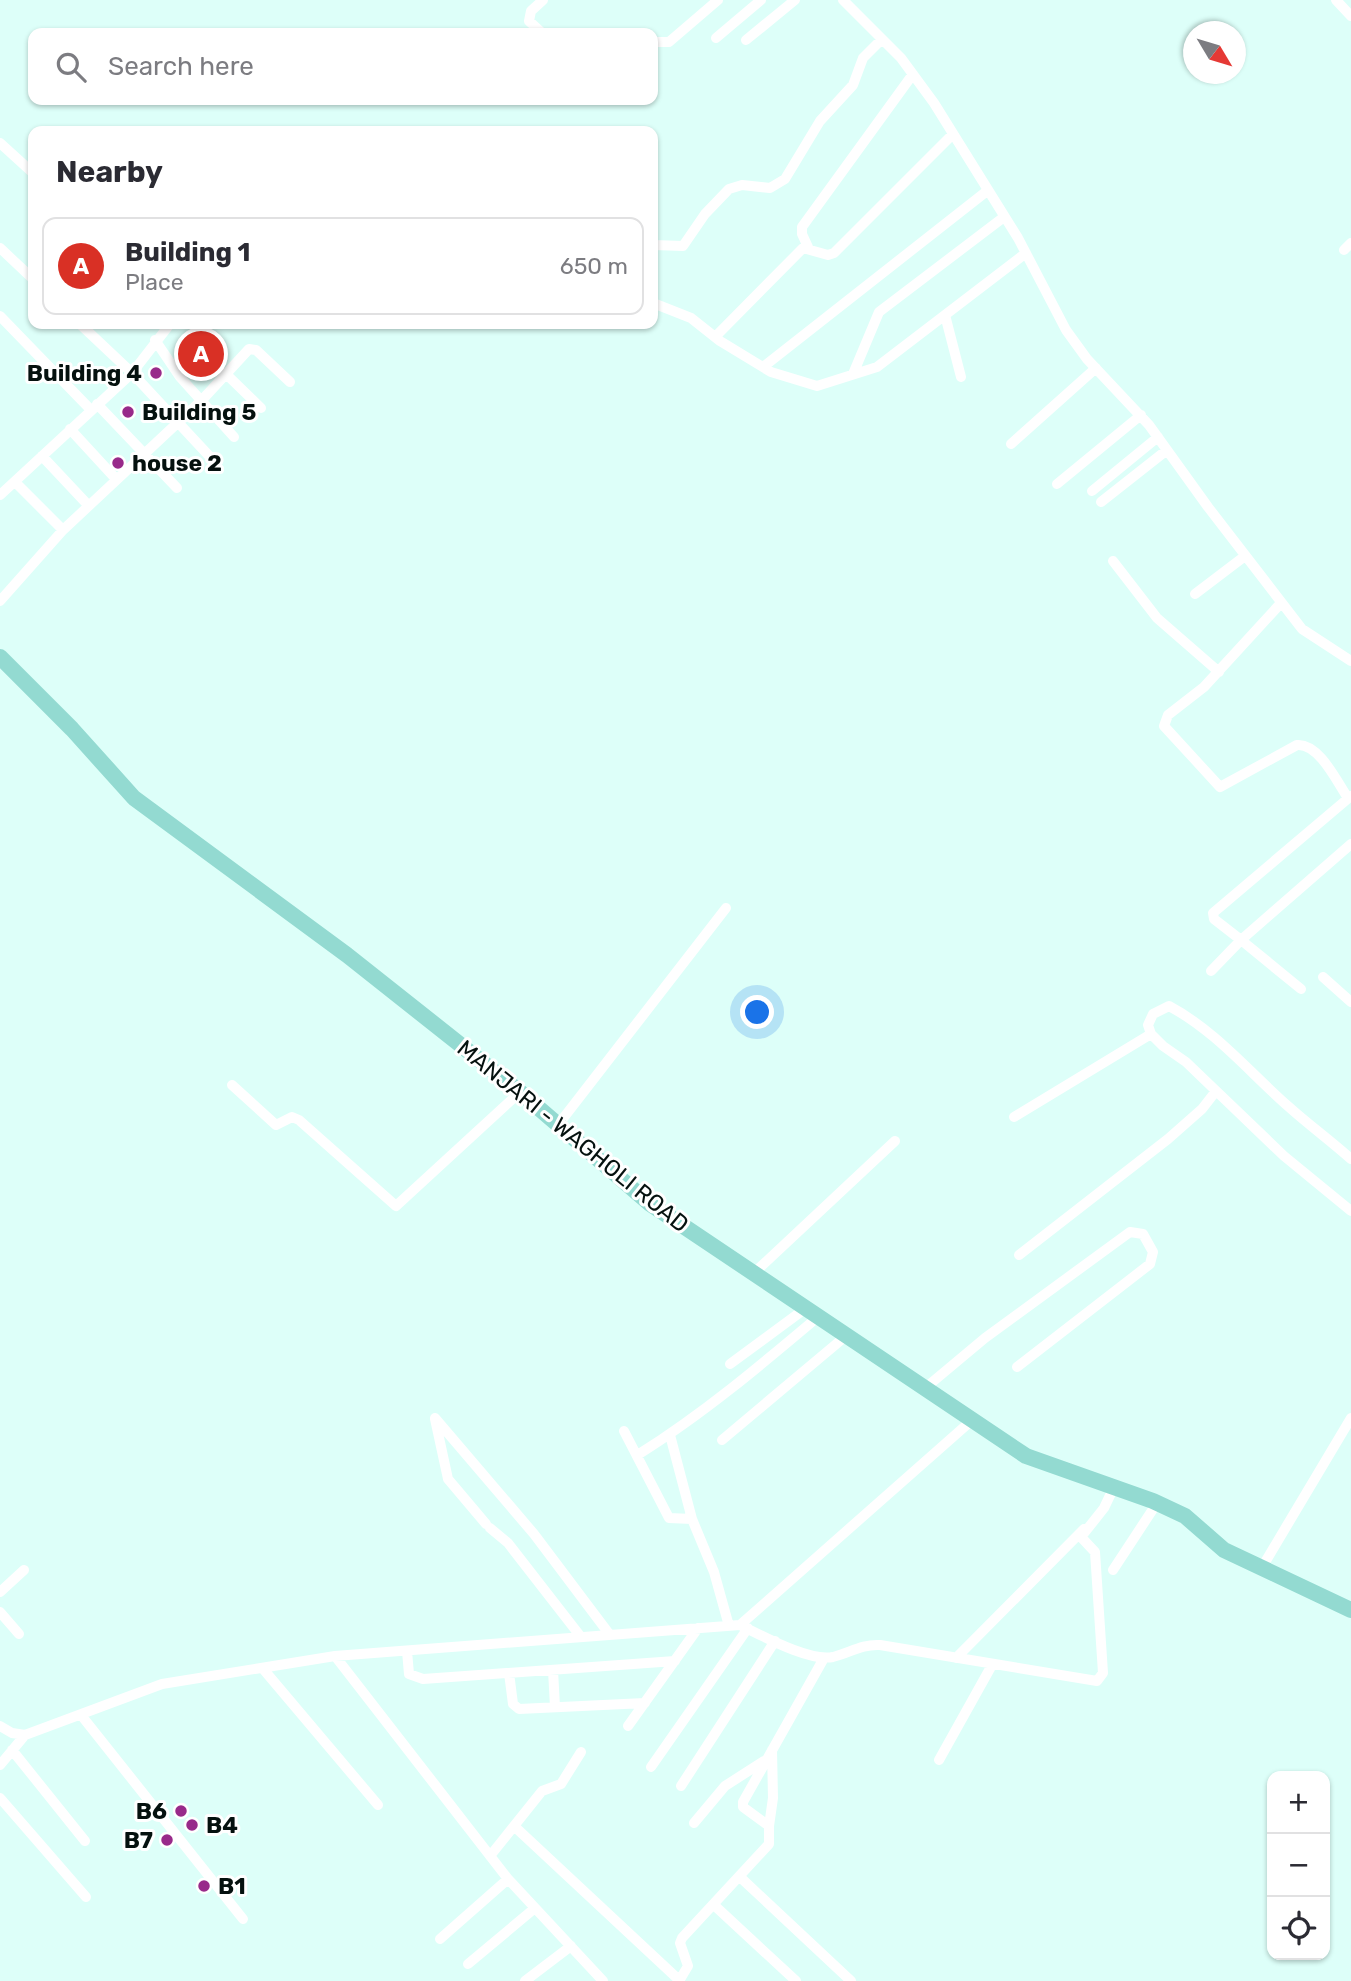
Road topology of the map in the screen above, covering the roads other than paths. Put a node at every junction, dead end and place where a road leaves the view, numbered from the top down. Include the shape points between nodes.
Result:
1 (543, 0) edge
2 (718, 0) edge
3 (761, 0) edge
4 (795, 0) edge
5 (843, 0) edge
6 (1336, 0) edge
7 (1350, 11) edge
8 (533, 28) edge
9 (716, 38) dead end
10 (881, 39) junction
11 (746, 40) dead end
12 (658, 42) edge
13 (914, 74) junction
14 (953, 134) junction
15 (0, 143) edge
16 (28, 168) edge
17 (987, 191) junction
18 (1004, 217) junction
19 (658, 245) edge
20 (808, 247) junction
21 (0, 248) edge
22 (1026, 253) junction
23 (28, 274) edge
24 (658, 305) edge
25 (0, 316) edge
26 (946, 316) junction
27 (85, 329) edge
28 (165, 329) edge
29 (715, 337) junction
30 (155, 340) junction
31 (763, 367) junction
32 (1096, 368) junction
33 (132, 373) junction
34 (225, 373) junction
35 (853, 374) junction
36 (961, 377) dead end
37 (289, 382) dead end
38 (202, 400) junction
39 (94, 407) junction
40 (261, 408) dead end
41 (1141, 415) junction
42 (178, 423) junction
43 (70, 429) junction
44 (234, 437) dead end
45 (1158, 437) junction
46 (1011, 444) dead end
47 (1167, 450) junction
48 (144, 452) junction
49 (42, 456) junction
50 (212, 459) dead end
51 (116, 480) junction
52 (15, 482) junction
53 (1057, 484) dead end
54 (177, 488) dead end
55 (1092, 491) dead end
56 (1, 493) edge
57 (1101, 502) dead end
58 (88, 505) junction
59 (63, 530) junction
60 (1245, 556) junction
61 (1113, 561) dead end
62 (1195, 594) dead end
63 (0, 601) edge
64 (1281, 603) junction
65 (0, 657) edge
66 (1351, 661) edge
67 (1219, 672) junction
68 (1350, 797) edge
69 (1351, 844) edge
70 (726, 908) dead end
71 (1241, 940) junction
72 (1210, 971) dead end
73 (1323, 976) dead end
74 (1301, 989) dead end
75 (1351, 1002) edge
76 (1151, 1034) junction
77 (232, 1085) dead end
78 (1216, 1091) junction
79 (520, 1092) junction
80 (1014, 1117) dead end
81 (558, 1125) junction
82 (895, 1142) dead end
83 (1351, 1159) edge
84 (1351, 1211) edge
85 (1019, 1255) dead end
86 (754, 1273) junction
87 (813, 1312) junction
88 (847, 1335) junction
89 (730, 1364) dead end
90 (1017, 1367) dead end
91 (924, 1389) junction
92 (971, 1422) junction
93 (1350, 1422) edge
94 (624, 1431) dead end
95 (670, 1435) junction
96 (722, 1440) dead end
97 (639, 1454) junction
98 (1114, 1487) junction
99 (1157, 1503) junction
100 (1104, 1508) junction
101 (692, 1519) junction
102 (1261, 1569) junction
103 (24, 1570) dead end
104 (1113, 1570) dead end
105 (0, 1592) edge
106 (1351, 1610) edge
107 (0, 1612) edge
108 (739, 1626) junction
109 (698, 1628) junction
110 (19, 1634) dead end
111 (610, 1635) junction
112 (580, 1637) junction
113 (775, 1641) junction
114 (407, 1651) junction
115 (335, 1656) junction
116 (824, 1658) junction
117 (956, 1658) junction
118 (674, 1661) junction
119 (992, 1665) junction
120 (264, 1670) junction
121 (553, 1670) junction
122 (509, 1673) junction
123 (645, 1703) junction
124 (555, 1707) junction
125 (80, 1715) junction
126 (0, 1726) edge
127 (628, 1726) dead end
128 (25, 1735) junction
129 (12, 1750) junction
130 (581, 1752) dead end
131 (770, 1754) junction
132 (939, 1760) dead end
133 (0, 1765) edge
134 (651, 1767) dead end
135 (681, 1786) dead end
136 (0, 1798) edge
137 (378, 1805) dead end
138 (694, 1823) dead end
139 (514, 1826) junction
140 (769, 1826) junction
141 (85, 1841) dead end
142 (490, 1856) junction
143 (740, 1877) junction
144 (508, 1879) junction
145 (86, 1897) dead end
146 (714, 1905) junction
147 (535, 1908) junction
148 (243, 1919) dead end
149 (440, 1939) dead end
150 (571, 1947) junction
151 (468, 1964) dead end
152 (597, 1979) edge
153 (525, 1981) edge
154 (679, 1981) edge
155 (796, 1981) edge
156 (851, 1981) edge

1 - 8 street via 531,11 528,21
2 - 12 street via 669,42
3 - 9 street
4 - 11 street
5 - 10 street
6 - 7 street
10 - 13 street
10 - 19 street via 863,58 853,85 820,121 785,179 770,187 729,189 683,246
13 - 14 street
13 - 20 street via 802,227
14 - 17 street
14 - 20 street via 834,253
15 - 16 street
17 - 18 street
17 - 31 street
18 - 22 street
18 - 35 street via 879,312
20 - 29 street
21 - 23 street
22 - 26 street
22 - 32 street via 1066,330
24 - 29 street via 691,318
25 - 39 street
26 - 35 street via 877,367
26 - 36 street
27 - 33 street
28 - 30 street
29 - 31 street
30 - 33 street
30 - 38 street
31 - 35 street via 817,386
32 - 41 street
32 - 46 street
33 - 39 street
33 - 42 street
34 - 37 street via 253,348
34 - 38 street
34 - 40 street
38 - 42 street
38 - 44 street
39 - 43 street
39 - 48 street
41 - 45 street
41 - 53 street
42 - 48 street
42 - 50 street
43 - 49 street
43 - 51 street
45 - 47 street
45 - 55 street
47 - 57 street
47 - 60 street
48 - 51 street
48 - 54 street
49 - 52 street
49 - 58 street
51 - 58 street
52 - 56 street
52 - 59 street
58 - 59 street
59 - 63 street
60 - 62 street
60 - 64 street
61 - 67 street via 1157,618
64 - 66 street via 1302,629
64 - 67 street
65 - 79 main road, MANJARI - WAGHOLI ROAD via 134,798 347,955
67 - 68 street via 1164,722 1214,783 1223,787 1304,744 1315,751
68 - 71 street via 1213,914
69 - 71 street
70 - 81 street
71 - 72 street
71 - 74 street
73 - 75 street
76 - 78 street
76 - 80 street
76 - 83 street via 1148,1026 1153,1014 1169,1006 1182,1013
77 - 79 street via 276,1125 295,1118 396,1206
78 - 84 street
78 - 85 street via 1168,1139
79 - 81 main road, MANJARI - WAGHOLI ROAD
81 - 86 main road, MANJARI - WAGHOLI ROAD via 649,1203
82 - 86 street
86 - 87 main road, MANJARI - WAGHOLI ROAD
87 - 88 main road, MANJARI - WAGHOLI ROAD
87 - 89 street
87 - 95 street
88 - 91 main road, MANJARI - WAGHOLI ROAD
88 - 96 street
90 - 91 street via 1150,1264 1153,1252 1143,1234 1130,1232 985,1338
91 - 92 main road, MANJARI - WAGHOLI ROAD
92 - 98 main road, MANJARI - WAGHOLI ROAD via 1026,1456
92 - 108 street
93 - 102 street
94 - 97 street
95 - 97 street
95 - 101 street
97 - 101 street via 669,1518
98 - 99 main road, MANJARI - WAGHOLI ROAD
98 - 100 street
99 - 102 main road, MANJARI - WAGHOLI ROAD via 1185,1516 1224,1550
99 - 104 street
100 - 117 street
100 - 119 street via 1081,1536 1095,1552 1098,1570 1102,1676 1093,1681
101 - 108 street
102 - 106 main road, MANJARI - WAGHOLI ROAD
103 - 105 street
107 - 110 street
108 - 109 street
108 - 113 street
108 - 134 street
109 - 111 street
109 - 118 street
111 - 112 street
111 - 112 street via 534,1534 435,1418 447,1479 508,1543
112 - 114 street
113 - 116 street
113 - 135 street
114 - 115 street
114 - 122 street via 412,1677
115 - 120 street
115 - 142 street
116 - 117 street via 873,1644
116 - 131 street
117 - 119 street
118 - 121 street
118 - 123 street
119 - 132 street
120 - 125 street via 162,1684
120 - 137 street
121 - 122 street
121 - 124 street
122 - 124 street via 515,1707
123 - 124 street
123 - 127 street
125 - 128 street
125 - 148 street
126 - 128 street
128 - 129 street
129 - 133 street
129 - 141 street
130 - 139 street via 561,1784 545,1787
131 - 138 street via 725,1786
131 - 140 street via 773,1798
131 - 140 street via 742,1804
136 - 145 street
139 - 142 street
139 - 154 street
140 - 143 street via 769,1844
142 - 144 street
143 - 146 street
143 - 156 street
144 - 147 street
144 - 149 street
146 - 154 street via 681,1941 688,1966
146 - 155 street
147 - 150 street
147 - 151 street
150 - 152 street
150 - 153 street

